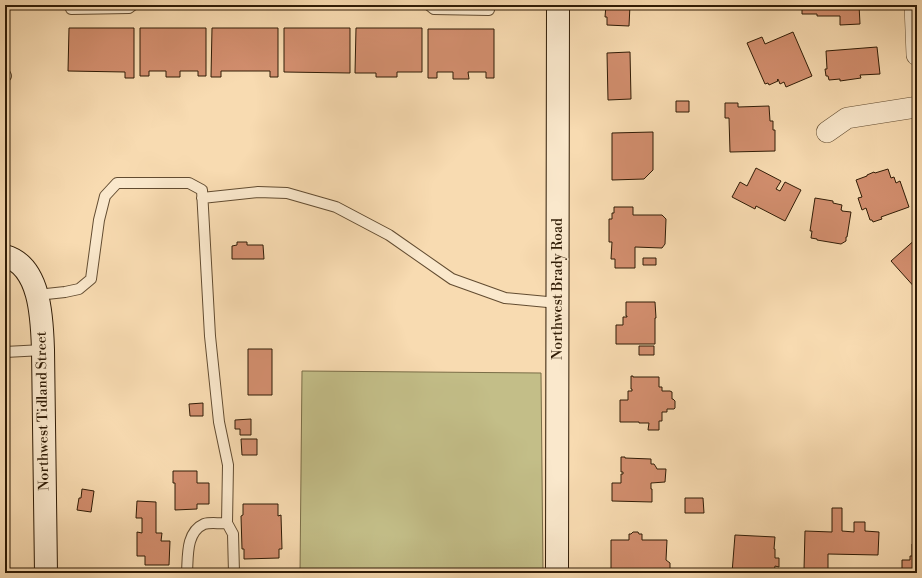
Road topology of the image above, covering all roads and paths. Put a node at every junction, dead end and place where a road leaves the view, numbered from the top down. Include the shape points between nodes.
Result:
1 (133, 5) edge
2 (429, 5) edge
3 (558, 5) edge
4 (915, 5) edge
5 (71, 8) dead end
6 (489, 10) dead end
7 (917, 55) edge
8 (917, 107) edge
9 (827, 132) dead end
10 (202, 198) junction
11 (8, 257) edge
12 (37, 295) junction
13 (558, 304) junction
14 (43, 350) junction
15 (5, 352) edge
16 (227, 523) junction
17 (46, 573) edge
18 (186, 573) edge
19 (234, 573) edge
20 (557, 573) edge

1 - 5 lane via 129,8
2 - 6 lane via 434,9
3 - 13 main road, Northwest Brady Road
4 - 7 street
8 - 9 street via 847,118
10 - 12 lane via 202,190 189,183 117,183 105,196 91,279 79,289
10 - 13 lane via 258,192 287,193 336,207 389,236 452,279 505,298
10 - 16 lane via 210,336 219,422 228,465
11 - 12 main road, Northwest Tidland Street via 24,268 33,282
12 - 14 main road, Northwest Tidland Street
13 - 20 main road, Northwest Brady Road
14 - 15 lane
14 - 17 main road, Northwest Tidland Street
16 - 18 lane via 206,524 196,530 188,545
16 - 19 lane via 233,534

